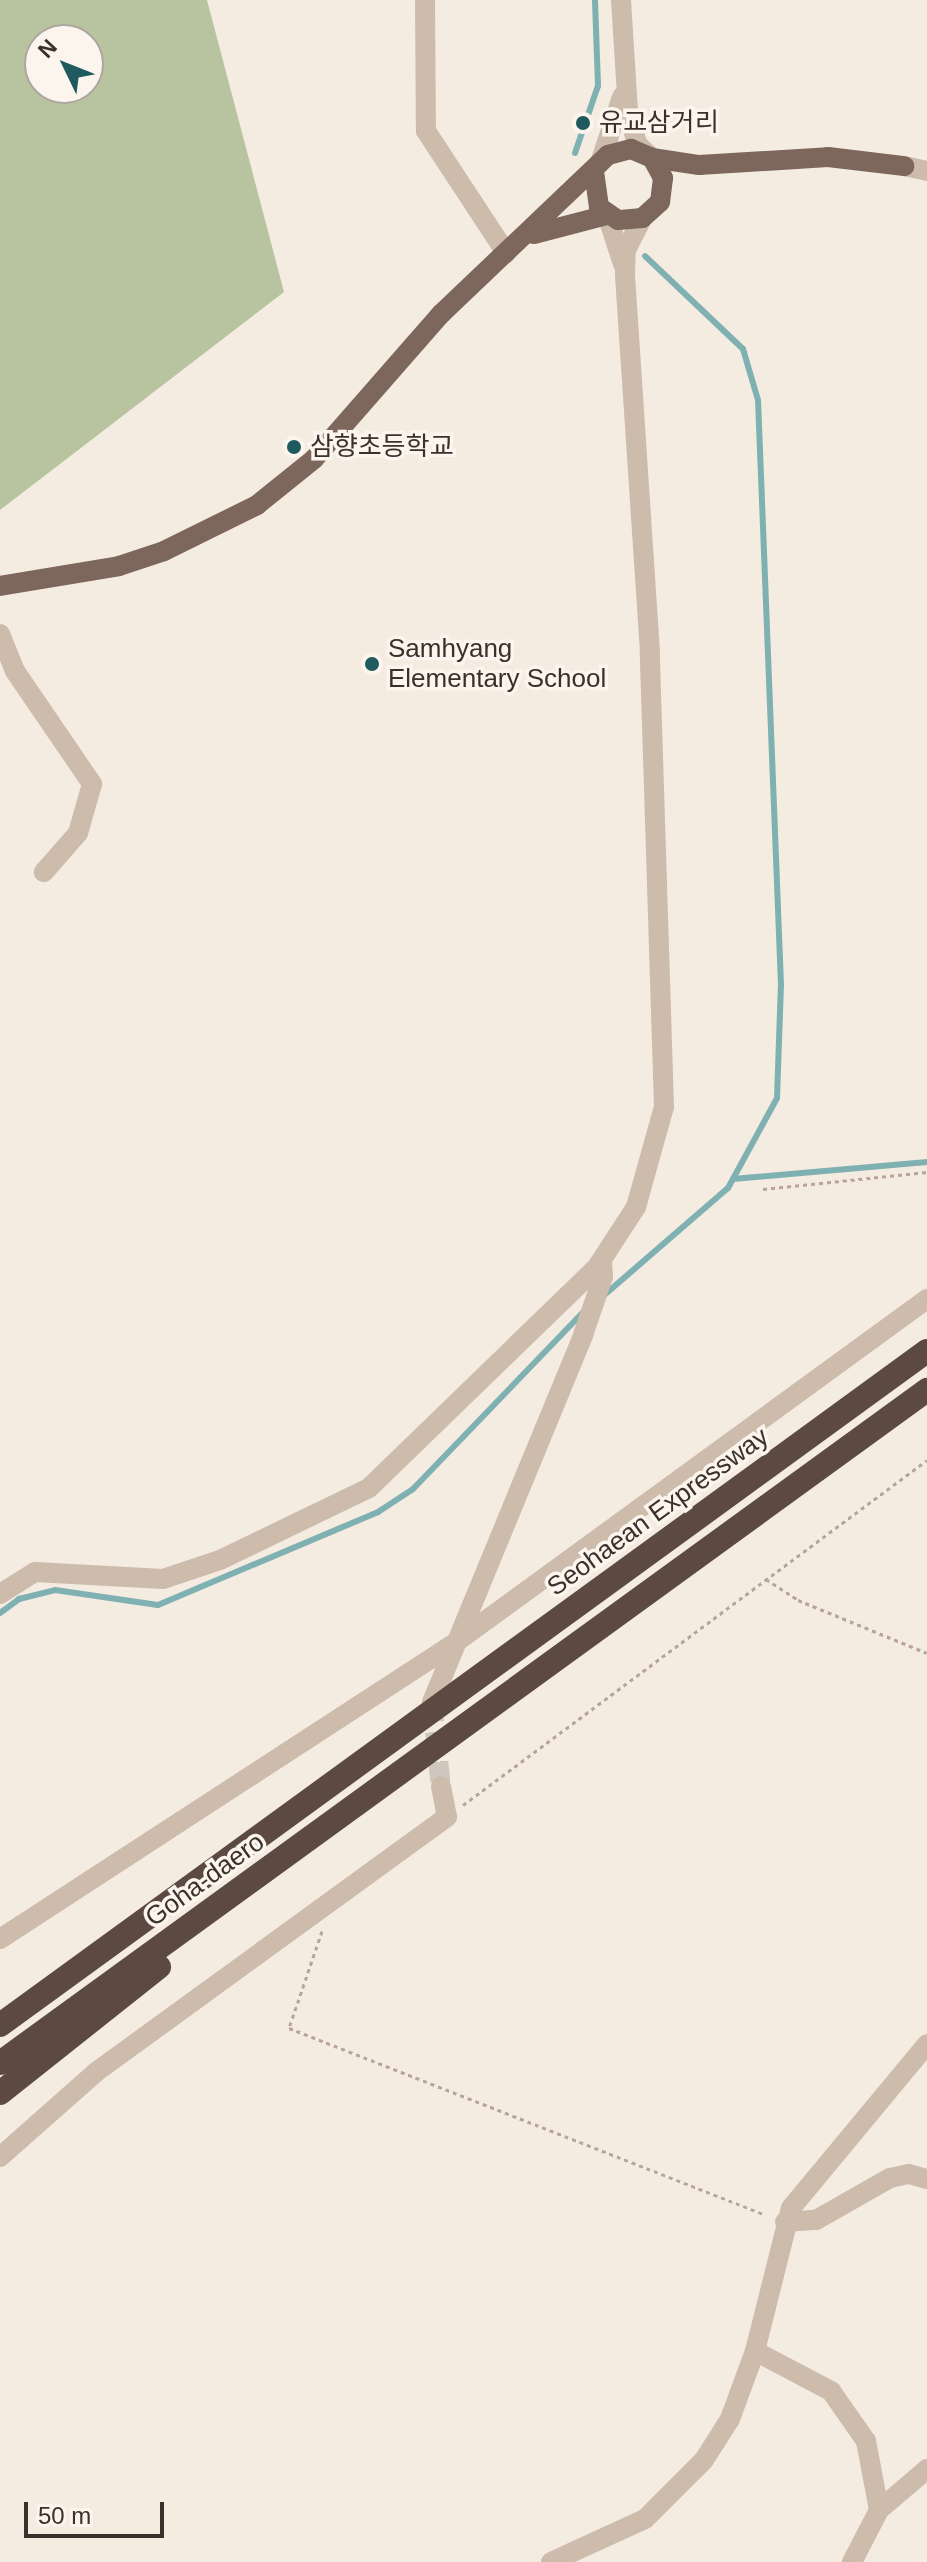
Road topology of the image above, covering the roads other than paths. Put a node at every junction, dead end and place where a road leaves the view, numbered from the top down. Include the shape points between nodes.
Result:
1 (425, 0) edge
2 (621, 0) edge
3 (625, 85) junction
4 (652, 158) junction
5 (722, 163) junction
6 (904, 166) joint
7 (597, 168) junction
8 (927, 171) edge
9 (660, 202) junction
10 (607, 215) junction
11 (642, 218) junction
12 (530, 235) junction
13 (506, 253) junction
14 (625, 274) junction
15 (0, 586) edge
16 (0, 634) edge
17 (44, 872) dead end
18 (602, 1261) junction
19 (927, 1299) edge
20 (927, 1351) edge
21 (927, 1390) edge
22 (0, 1594) edge
23 (455, 1643) junction
24 (428, 1710) junction
25 (443, 1741) junction
26 (441, 1787) tunnel mouth
27 (0, 1939) edge
28 (0, 2004) edge
29 (0, 2025) edge
30 (927, 2044) edge
31 (0, 2063) edge
32 (0, 2093) edge
33 (0, 2157) edge
34 (927, 2179) edge
35 (785, 2222) junction
36 (755, 2351) junction
37 (927, 2469) edge
38 (879, 2510) junction
39 (551, 2562) edge
40 (852, 2562) edge

1 - 13 street via 426,131
2 - 3 street
3 - 4 street via 637,144
3 - 7 street
4 - 5 main road via 676,165
4 - 7 main road via 619,150
4 - 9 main road via 663,178
5 - 6 main road via 828,157
5 - 9 main road via 685,177
6 - 8 street
7 - 10 main road via 593,196
7 - 12 main road
9 - 11 main road
10 - 11 main road
10 - 12 main road
10 - 14 street
11 - 14 street via 626,250
12 - 13 main road
13 - 15 main road via 441,314 314,459 257,505 164,551 119,566
14 - 18 street via 650,652 664,1107 636,1207
16 - 17 street via 15,671 92,784 78,833
18 - 22 street via 369,1488 220,1560 163,1579 35,1572
18 - 23 street via 603,1277 583,1335
19 - 23 street
20 - 24 highway, Seohaean Expressway
21 - 25 highway
23 - 24 street
23 - 27 street
24 - 28 highway
24 - 29 highway, Goha-daero
25 - 31 highway, Goha-daero
25 - 32 highway
26 - 33 street via 447,1817 55,2104
30 - 35 street via 807,2182
34 - 35 street via 890,2178 816,2220
35 - 36 street
36 - 38 street via 806,2373 847,2410 866,2441
36 - 39 street via 730,2419 685,2482 628,2530
37 - 38 street
38 - 40 street

